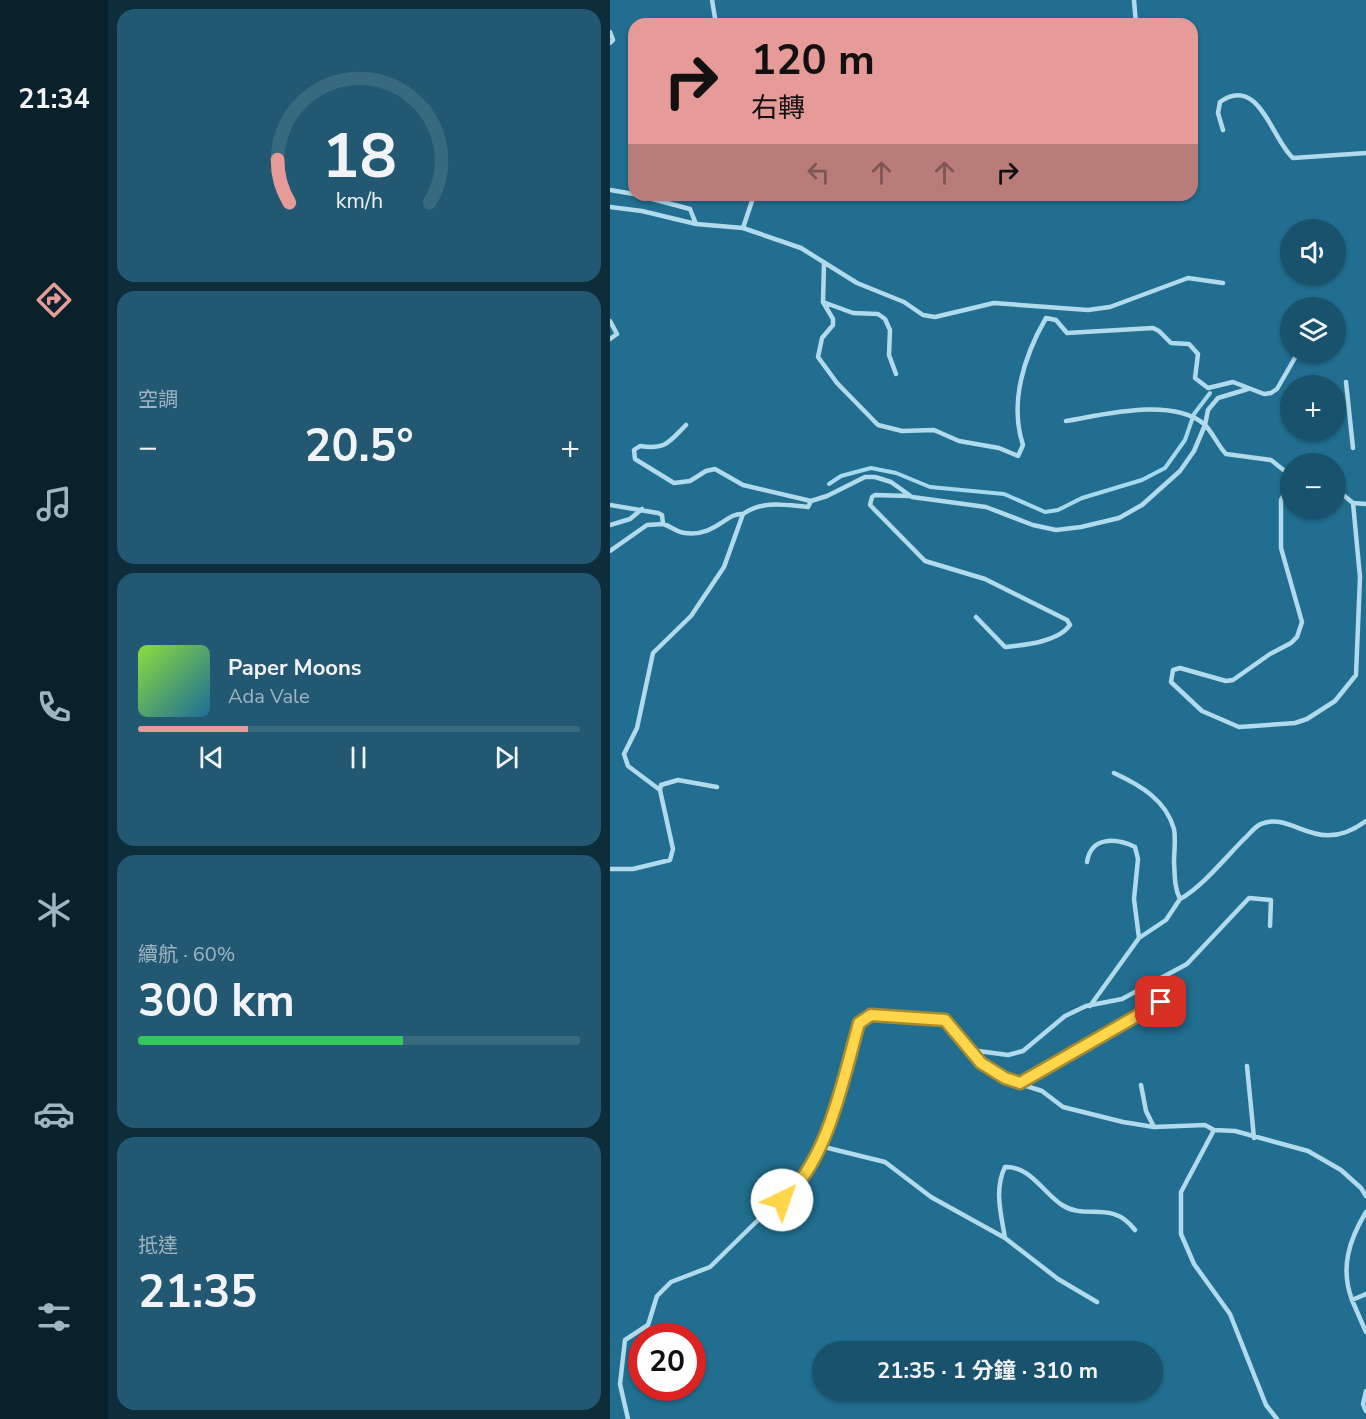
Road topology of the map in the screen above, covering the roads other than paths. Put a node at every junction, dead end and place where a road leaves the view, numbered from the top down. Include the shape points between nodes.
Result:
1 (712, 0) edge
2 (1134, 0) edge
3 (715, 18) edge
4 (1136, 18) edge
5 (610, 32) edge
6 (610, 43) edge
7 (1223, 130) dead end
8 (1366, 153) edge
9 (610, 189) edge
10 (628, 193) edge
11 (659, 201) edge
12 (752, 201) edge
13 (610, 207) edge
14 (696, 224) junction
15 (744, 228) junction
16 (824, 263) junction
17 (1223, 283) dead end
18 (823, 302) junction
19 (610, 321) edge
20 (610, 339) edge
21 (1292, 363) edge
22 (896, 374) dead end
23 (1346, 382) dead end
24 (1254, 389) junction
25 (1066, 421) dead end
26 (686, 424) dead end
27 (1205, 425) junction
28 (1353, 448) dead end
29 (1280, 467) edge
30 (912, 496) junction
31 (1346, 497) edge
32 (811, 501) junction
33 (1353, 503) junction
34 (610, 505) edge
35 (1365, 505) edge
36 (642, 509) junction
37 (743, 514) junction
38 (1281, 519) edge
39 (663, 524) junction
40 (610, 525) edge
41 (610, 551) edge
42 (976, 616) dead end
43 (1114, 773) dead end
44 (717, 787) dead end
45 (660, 790) junction
46 (1366, 821) edge
47 (1087, 862) dead end
48 (610, 869) edge
49 (1180, 899) junction
50 (1270, 926) dead end
51 (1139, 938) junction
52 (1161, 1002) dead end
53 (1090, 1006) junction
54 (970, 1050) junction
55 (1247, 1066) dead end
56 (1020, 1083) junction
57 (1141, 1085) dead end
58 (1154, 1127) junction
59 (1214, 1130) junction
60 (1254, 1138) junction
61 (820, 1146) junction
62 (1366, 1196) edge
63 (1366, 1212) edge
64 (1135, 1230) dead end
65 (1005, 1238) junction
66 (1366, 1294) edge
67 (1352, 1300) junction
68 (1096, 1302) dead end
69 (1366, 1332) edge
70 (1366, 1391) edge
71 (1366, 1411) edge
72 (628, 1419) edge
73 (1277, 1419) edge

1 - 3 lane
2 - 4 lane
5 - 6 lane
7 - 8 lane via 1220,102 1242,95 1262,107 1285,151 1293,158
9 - 10 lane
11 - 14 lane via 690,209
12 - 15 lane
13 - 14 lane
14 - 15 lane
15 - 16 lane via 801,248
16 - 17 lane via 857,283 935,317 994,303 1088,310 1111,307 1188,278
16 - 18 lane
18 - 22 lane via 853,313 878,314 885,320 890,330 889,355
18 - 24 lane via 833,325 822,338 818,357 836,383 878,425 902,431 934,430 959,441 999,448 1018,456 1023,445 1017,427 1017,390 1046,318 1056,320 1067,333 1153,328 1171,343 1189,344 1198,354 1195,378 1202,386 1232,382
19 - 20 lane via 617,334
21 - 24 lane via 1277,389 1264,394
23 - 28 lane
24 - 27 lane via 1218,398 1208,410
25 - 27 lane via 1143,410 1183,414
26 - 32 lane via 666,445 657,449 640,446 634,450 635,459 674,483 715,470 743,485
27 - 29 lane via 1226,454 1271,460
27 - 30 lane via 1180,471 1142,505 1119,518 1056,530 986,507
30 - 32 lane via 883,479 865,477
30 - 42 lane via 876,495 871,497 870,505 925,561 985,579 1070,625 1064,633 1028,645 1005,647
31 - 33 lane
32 - 37 lane via 808,507 772,503
33 - 35 lane
33 - 38 lane via 1360,577 1356,675 1335,701 1307,719 1239,727 1202,711 1171,682 1170,675 1180,668 1233,680 1297,637 1302,622 1281,548
34 - 36 lane
36 - 39 lane via 662,515
36 - 40 lane via 630,519
37 - 39 lane via 738,513 710,532 688,534
37 - 45 lane via 724,567 691,616 653,653 637,728 624,754 628,766
39 - 41 lane via 647,525
43 - 49 lane via 1154,796 1169,817 1174,831 1175,890
44 - 45 lane via 678,780 661,785
45 - 48 lane via 673,849 670,860
46 - 49 lane via 1354,830 1330,837 1279,821 1261,824
47 - 51 lane via 1088,853 1104,840 1135,847 1138,859 1134,899
49 - 51 lane via 1166,920
50 - 53 lane via 1271,900 1249,898 1187,964 1122,999
51 - 53 lane
52 - 56 lane
53 - 54 lane via 1065,1016 1023,1051 1008,1055
54 - 56 lane via 981,1063
54 - 61 lane via 945,1020 871,1015 859,1023
55 - 60 lane
56 - 58 lane via 1077,1112
57 - 58 lane
58 - 59 lane via 1205,1125
59 - 60 lane via 1235,1131
59 - 73 lane via 1181,1192 1181,1234 1194,1264 1231,1314 1266,1405
60 - 62 lane via 1308,1151 1341,1170
61 - 65 lane via 885,1162 931,1197
61 - 72 lane via 795,1190 756,1221 710,1267 671,1282 657,1296 648,1325 625,1340 620,1384
63 - 67 lane via 1347,1251 1347,1288
64 - 65 lane via 1120,1214 1062,1205 1022,1169 1005,1167 998,1190
65 - 68 lane via 1058,1279
66 - 67 lane
67 - 69 lane
70 - 71 lane

